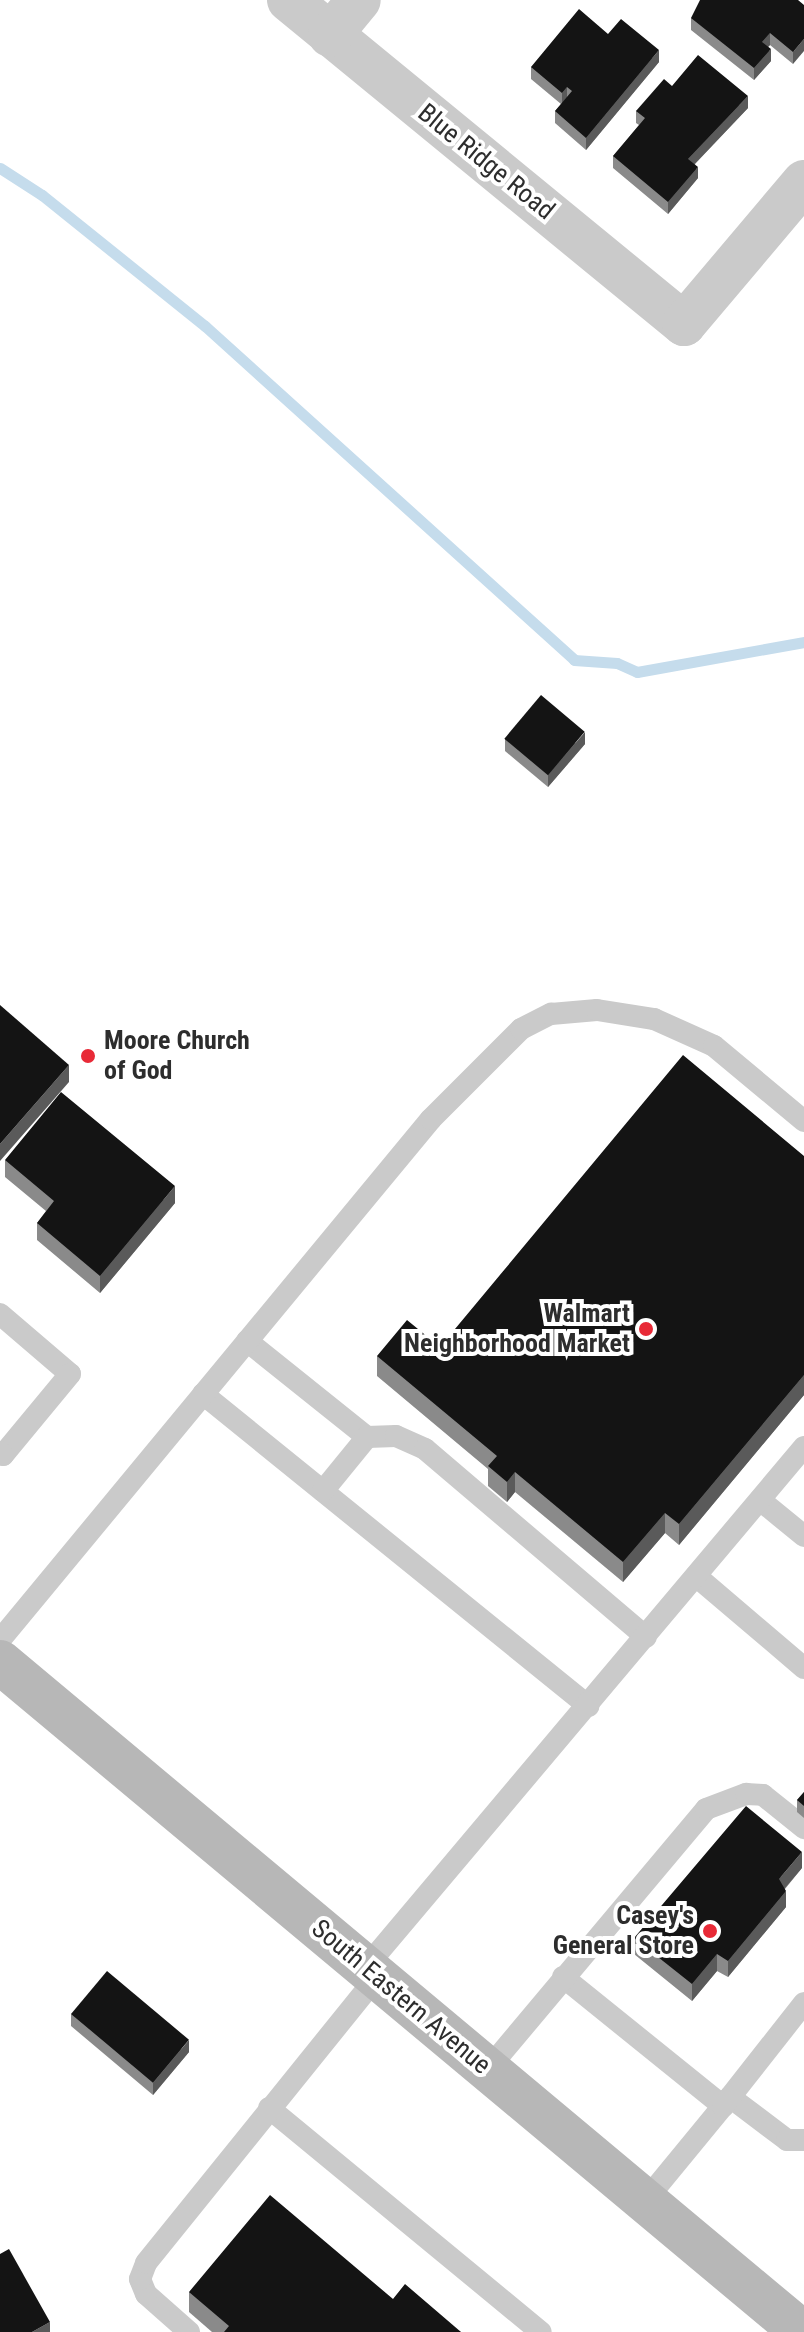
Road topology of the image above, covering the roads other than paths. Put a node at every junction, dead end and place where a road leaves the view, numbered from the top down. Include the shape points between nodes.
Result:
1 (289, 0) edge
2 (359, 0) edge
3 (330, 35) junction
4 (804, 182) edge
5 (804, 1121) edge
6 (0, 1314) edge
7 (247, 1341) junction
8 (203, 1394) junction
9 (367, 1437) junction
10 (804, 1447) edge
11 (0, 1452) edge
12 (323, 1491) junction
13 (760, 1500) junction
14 (804, 1536) edge
15 (696, 1576) junction
16 (646, 1637) junction
17 (0, 1640) edge
18 (0, 1662) edge
19 (804, 1668) edge
20 (588, 1706) junction
21 (804, 1828) edge
22 (371, 1972) junction
23 (563, 1977) junction
24 (804, 2003) edge
25 (488, 2069) junction
26 (727, 2102) junction
27 (269, 2108) junction
28 (804, 2140) edge
29 (645, 2201) junction
30 (792, 2321) edge
31 (189, 2332) edge
32 (541, 2332) edge

1 - 3 street, Blue Ridge Road
2 - 3 street
3 - 4 street, Blue Ridge Road via 684,324
5 - 7 lane via 714,1046 654,1019 597,1010 551,1014 521,1029 431,1119
6 - 11 lane via 70,1374 3,1455
7 - 8 lane
7 - 9 lane
8 - 12 lane
8 - 17 lane
9 - 12 lane
9 - 16 lane via 396,1436 425,1449
10 - 13 lane
12 - 20 lane
13 - 14 lane
13 - 15 lane
15 - 16 lane
15 - 19 lane
16 - 20 lane
18 - 22 main road, South Eastern Avenue
20 - 22 lane
21 - 23 lane via 763,1795 746,1794 706,1809
22 - 25 main road, South Eastern Avenue
22 - 27 lane
23 - 25 lane
23 - 26 lane
24 - 26 lane
25 - 29 main road, South Eastern Avenue
26 - 28 lane via 787,2140
26 - 29 lane
27 - 31 lane via 146,2263 140,2279 146,2294
27 - 32 lane
29 - 30 main road, South Eastern Avenue

